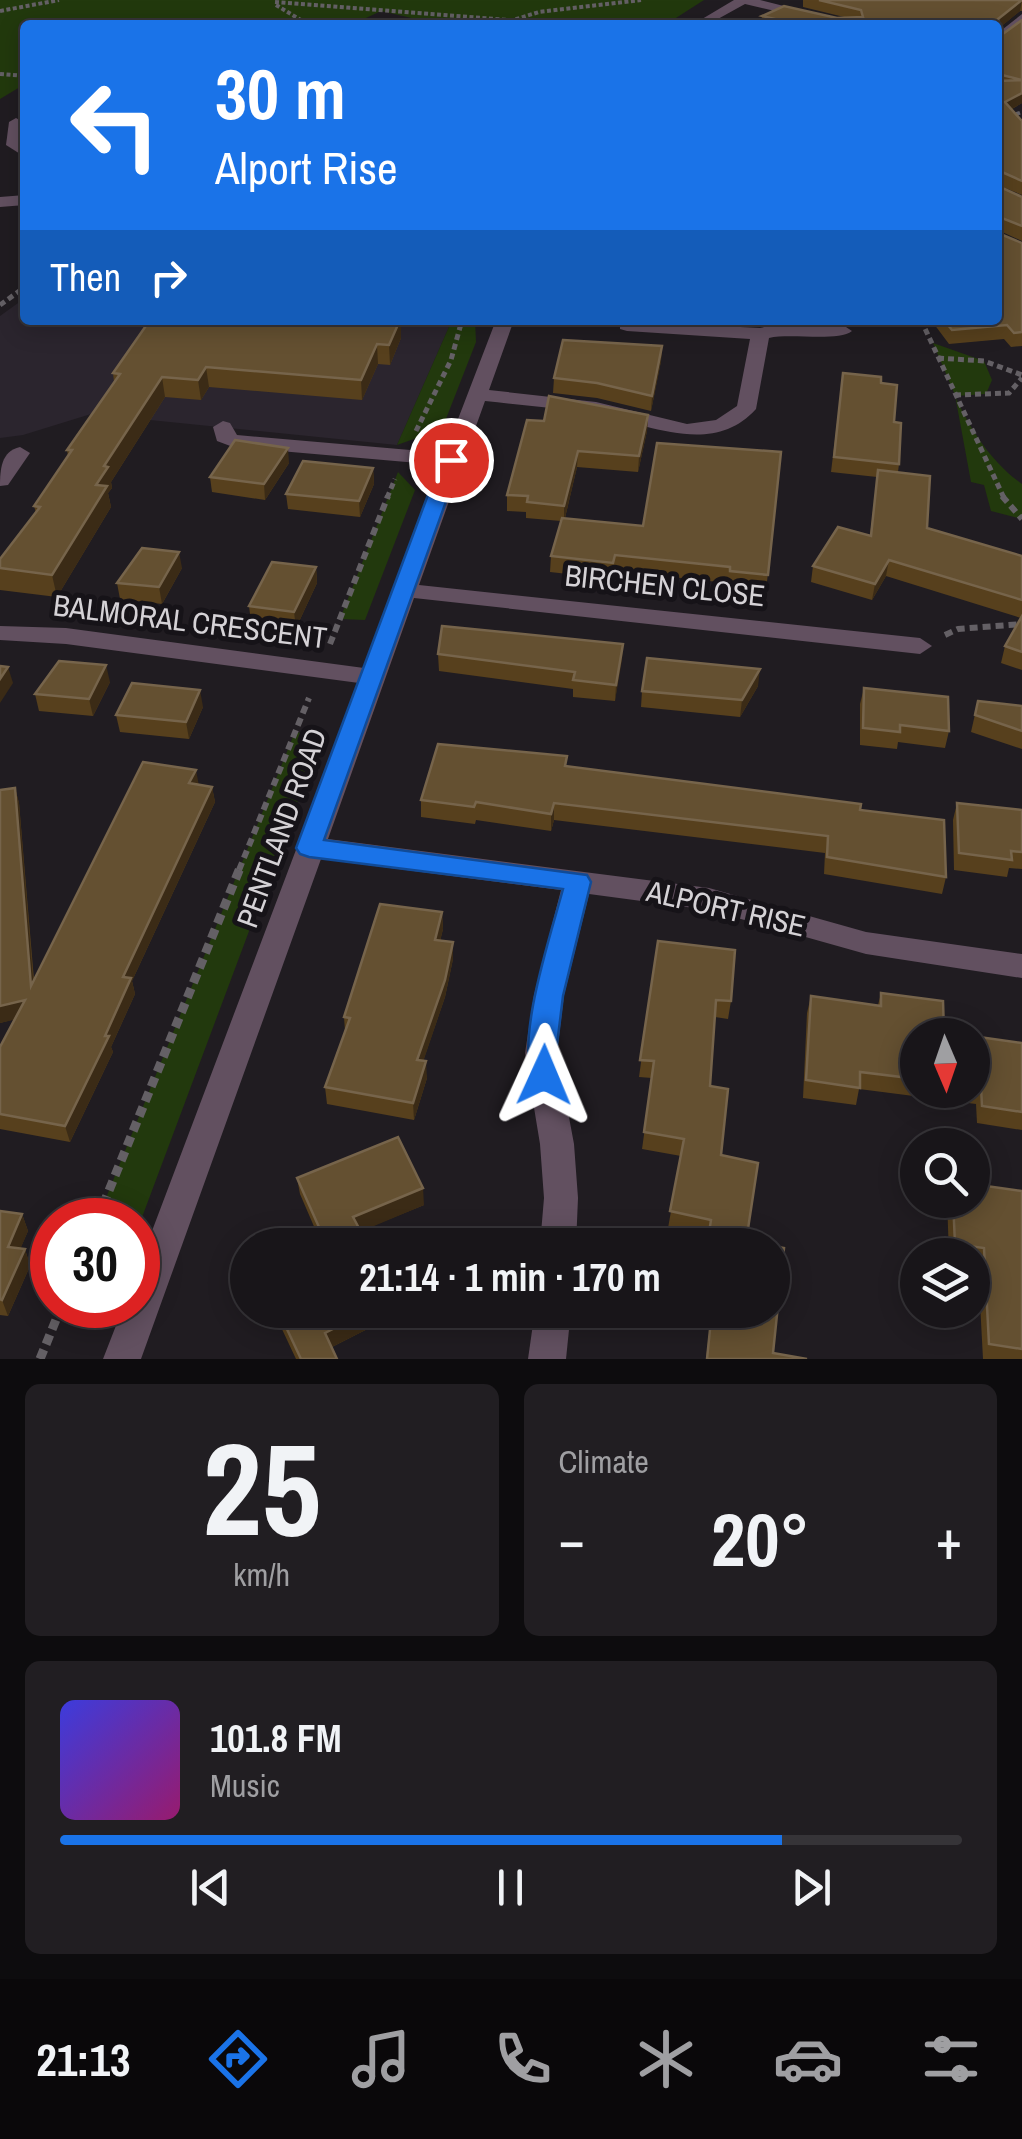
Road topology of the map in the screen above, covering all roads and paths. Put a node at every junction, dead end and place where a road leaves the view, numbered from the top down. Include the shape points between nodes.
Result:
1 (60, 0) edge
2 (641, 0) edge
3 (742, 0) edge
4 (274, 1) edge
5 (0, 11) edge
6 (1022, 18) edge
7 (302, 20) edge
8 (510, 20) joint
9 (707, 20) edge
10 (831, 20) edge
11 (1002, 36) edge
12 (16, 122) dead end
13 (20, 149) edge
14 (20, 290) edge
15 (0, 305) edge
16 (461, 325) edge
17 (503, 325) edge
18 (640, 325) edge
19 (923, 325) edge
20 (842, 331) dead end
21 (760, 334) junction
22 (938, 358) junction
23 (1022, 376) edge
24 (478, 394) junction
25 (955, 396) junction
26 (223, 426) dead end
27 (20, 454) dead end
28 (404, 456) junction
29 (451, 460) junction
30 (0, 480) edge
31 (1022, 519) edge
32 (403, 590) junction
33 (1022, 624) edge
34 (0, 633) edge
35 (920, 646) joint
36 (319, 672) junction
37 (372, 677) junction
38 (309, 848) junction
39 (578, 882) junction
40 (1022, 966) edge
41 (105, 1198) edge
42 (559, 1228) edge
43 (53, 1328) edge
44 (551, 1328) edge
45 (40, 1359) edge
46 (122, 1359) edge
47 (546, 1359) edge

1 - 5 path
2 - 8 path
3 - 9 street
3 - 10 street
4 - 7 path
4 - 8 path
6 - 11 street
12 - 13 street via 14,145
14 - 15 path
16 - 28 path via 451,360
17 - 24 street, PENTLAND ROAD
18 - 21 street
19 - 22 path
20 - 21 street
21 - 24 street via 746,409 708,428 687,430 596,408
22 - 23 path via 984,360
22 - 25 path
23 - 25 path via 1009,393
24 - 29 street, PENTLAND ROAD
25 - 31 path via 998,492
26 - 28 street via 233,441
27 - 30 street
28 - 29 street
28 - 36 path
29 - 32 street, PENTLAND ROAD
32 - 35 street, BIRCHEN CLOSE
32 - 37 street, PENTLAND ROAD
33 - 35 path via 958,629
34 - 36 street, BALMORAL CRESCENT
36 - 37 street, BALMORAL CRESCENT
36 - 41 path
37 - 38 street, PENTLAND ROAD
38 - 39 street, ALPORT RISE
38 - 46 street, PENTLAND ROAD
39 - 40 street, ALPORT RISE via 709,899 866,944
39 - 42 street via 541,1053 557,1144
43 - 45 path
44 - 47 street

